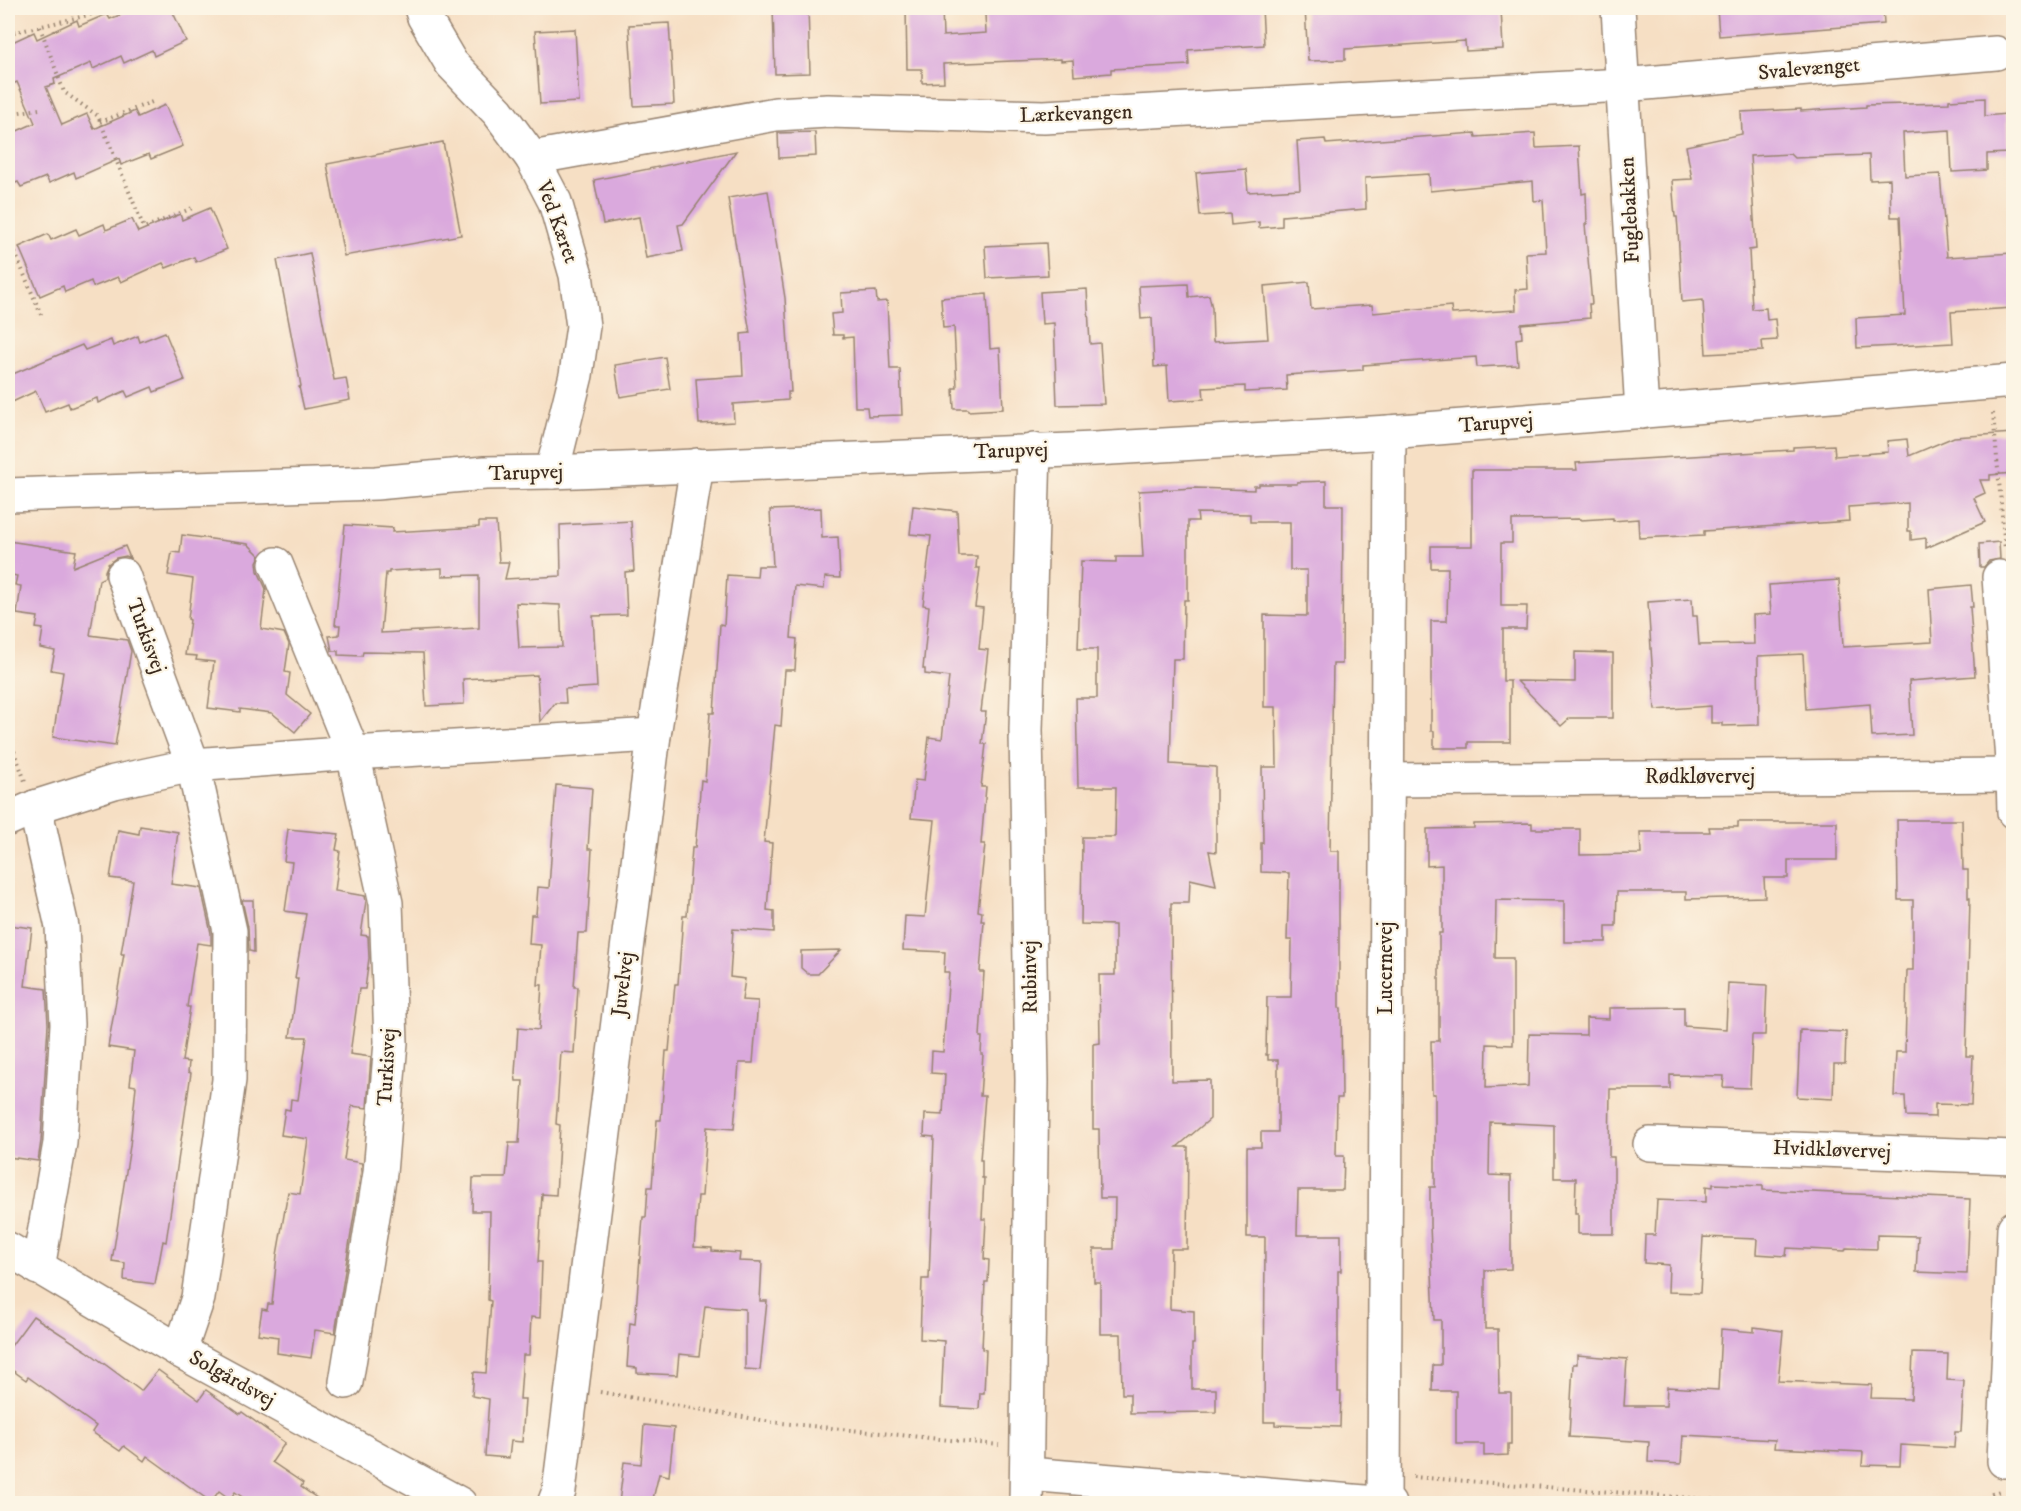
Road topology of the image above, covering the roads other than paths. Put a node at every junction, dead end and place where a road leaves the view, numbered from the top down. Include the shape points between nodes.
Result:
1 (421, 8) edge
2 (1618, 8) edge
3 (1995, 53) dead end
4 (1623, 85) junction
5 (532, 158) junction
6 (2002, 382) edge
7 (1642, 412) junction
8 (1389, 432) junction
9 (1034, 450) junction
10 (697, 465) junction
11 (552, 472) junction
12 (8, 495) edge
13 (276, 564) dead end
14 (123, 575) dead end
15 (1999, 577) road end
16 (654, 735) junction
17 (353, 753) junction
18 (193, 765) junction
19 (2013, 775) edge
20 (1387, 780) junction
21 (2013, 812) edge
22 (21, 813) edge
23 (1650, 1144) dead end
24 (2013, 1157) edge
25 (2013, 1228) edge
26 (8, 1249) edge
27 (39, 1268) junction
28 (180, 1351) junction
29 (346, 1382) dead end
30 (1027, 1475) edge
31 (2004, 1476) road end
32 (1276, 1499) edge
33 (460, 1503) edge
34 (554, 1503) edge
35 (1384, 1503) edge
36 (1389, 1503) edge

1 - 5 street, Ved Kæret via 452,63 498,112
2 - 4 street, Fuglebakken
3 - 4 street, Svalevænget
4 - 5 street, Lærkevangen via 1044,117 828,111 776,114
4 - 7 street, Fuglebakken
5 - 11 street, Ved Kæret via 555,202 576,275 583,326 576,375
6 - 7 street, Tarupvej
7 - 8 street, Tarupvej
8 - 9 street, Tarupvej
8 - 20 street, Lucernevej
9 - 10 street, Tarupvej
9 - 30 street, Rubinvej via 1026,730 1032,1081
10 - 11 street, Tarupvej
10 - 16 street, Juvelvej
11 - 12 street, Tarupvej via 485,473 376,483
13 - 17 street, Turkisvej
14 - 18 street, Turkisvej
15 - 19 street
16 - 17 street
16 - 34 street, Juvelvej via 559,1491
17 - 18 street
17 - 29 street, Turkisvej via 386,903 391,1042 380,1173
18 - 22 street via 114,782
18 - 28 street, Turkisvej via 230,931 230,1080 198,1298
19 - 20 street, Rødkløvervej
19 - 21 street
20 - 35 street, Lucernevej
22 - 27 street via 62,927 68,1024 60,1143
23 - 24 street, Hvidkløvervej
25 - 31 street
26 - 27 street, Solgårdsvej
27 - 28 street, Solgårdsvej
28 - 33 street, Solgårdsvej
30 - 32 street
32 - 35 street
35 - 36 street

